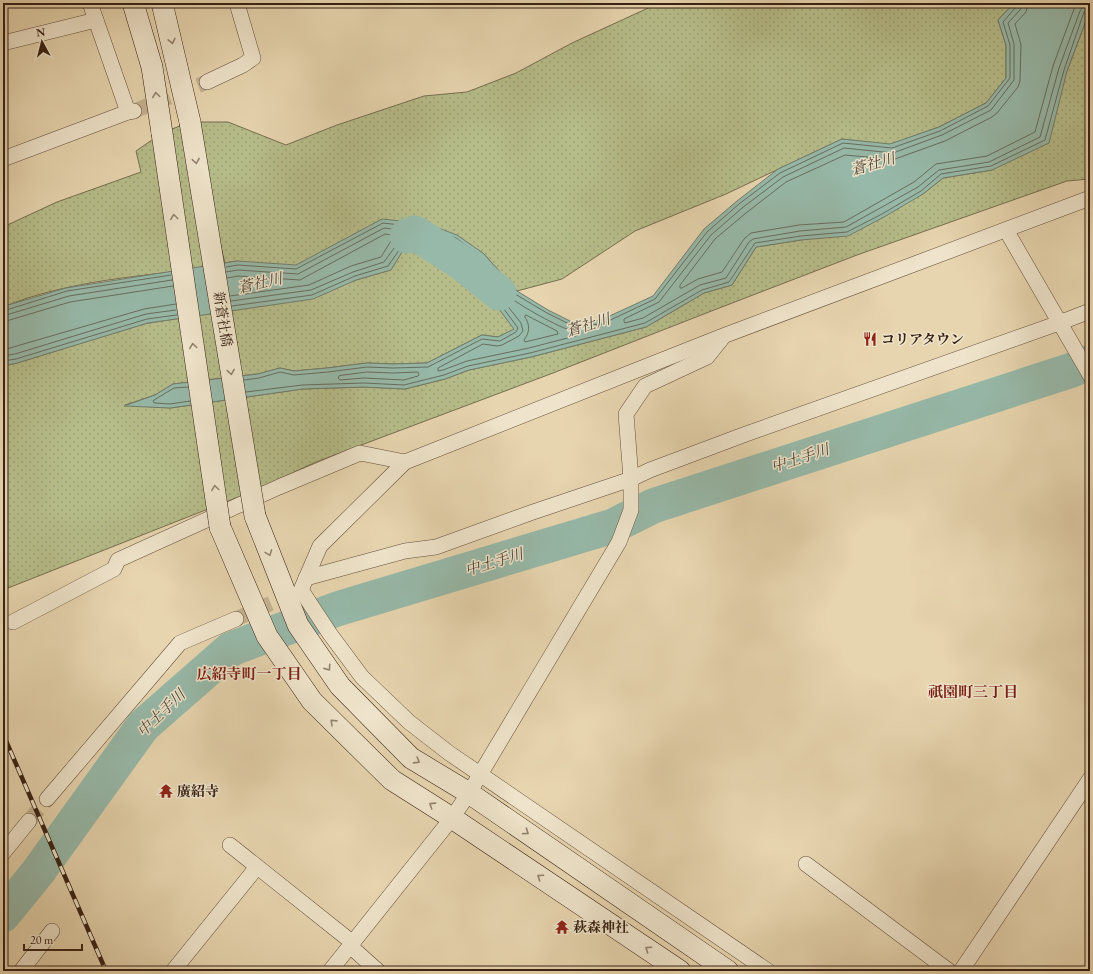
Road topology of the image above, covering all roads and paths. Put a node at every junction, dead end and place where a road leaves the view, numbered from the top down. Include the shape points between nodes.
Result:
1 (90, 3) edge
2 (133, 3) edge
3 (162, 3) edge
4 (238, 3) edge
5 (96, 20) junction
6 (3, 43) edge
7 (207, 82) tunnel mouth
8 (3, 159) edge
9 (1090, 198) edge
10 (1006, 230) junction
11 (1090, 311) edge
12 (1060, 324) junction
13 (723, 336) junction
14 (1088, 373) edge
15 (405, 462) junction
16 (631, 479) junction
17 (304, 585) junction
18 (236, 619) tunnel mouth
19 (13, 622) dead end
20 (481, 774) junction
21 (1090, 779) edge
22 (470, 793) junction
23 (47, 799) tunnel mouth
24 (452, 818) junction
25 (29, 821) tunnel mouth
26 (230, 845) dead end
27 (3, 853) edge
28 (806, 864) dead end
29 (257, 867) junction
30 (52, 931) dead end
31 (352, 945) junction
32 (21, 971) edge
33 (173, 971) edge
34 (330, 971) edge
35 (378, 971) edge
36 (680, 971) edge
37 (728, 971) edge
38 (768, 971) edge
39 (949, 971) edge
40 (961, 971) edge

1 - 5 street
24 -> 2 street, bridge via 392,780 312,701 267,636 220,526 152,67
3 -> 22 street, 新蒼社橋, bridge via 190,122 255,516 298,625 340,686 411,758
4 - 7 street via 253,58
5 - 6 street
5 - 8 street via 131,111
9 - 10 street
10 - 12 street
10 - 13 street
11 - 12 street
12 - 14 street
12 - 16 street via 746,434
13 - 15 street
13 - 16 street via 707,357 645,386 626,414
15 - 17 street via 320,546
15 - 19 street via 360,453 118,560 114,570
16 - 17 street via 436,547 405,551
16 - 20 street via 631,510 619,542
17 - 20 street via 330,634 362,677 409,722
18 - 23 street via 180,643
20 - 22 street
20 - 38 street
21 - 40 street
22 - 24 street
22 -> 37 street, 新蒼社橋
24 - 31 street
36 -> 24 street
25 - 27 street
26 - 29 street
28 - 39 street
29 - 31 street
29 - 33 street
30 - 32 street
31 - 34 street
31 - 35 street

